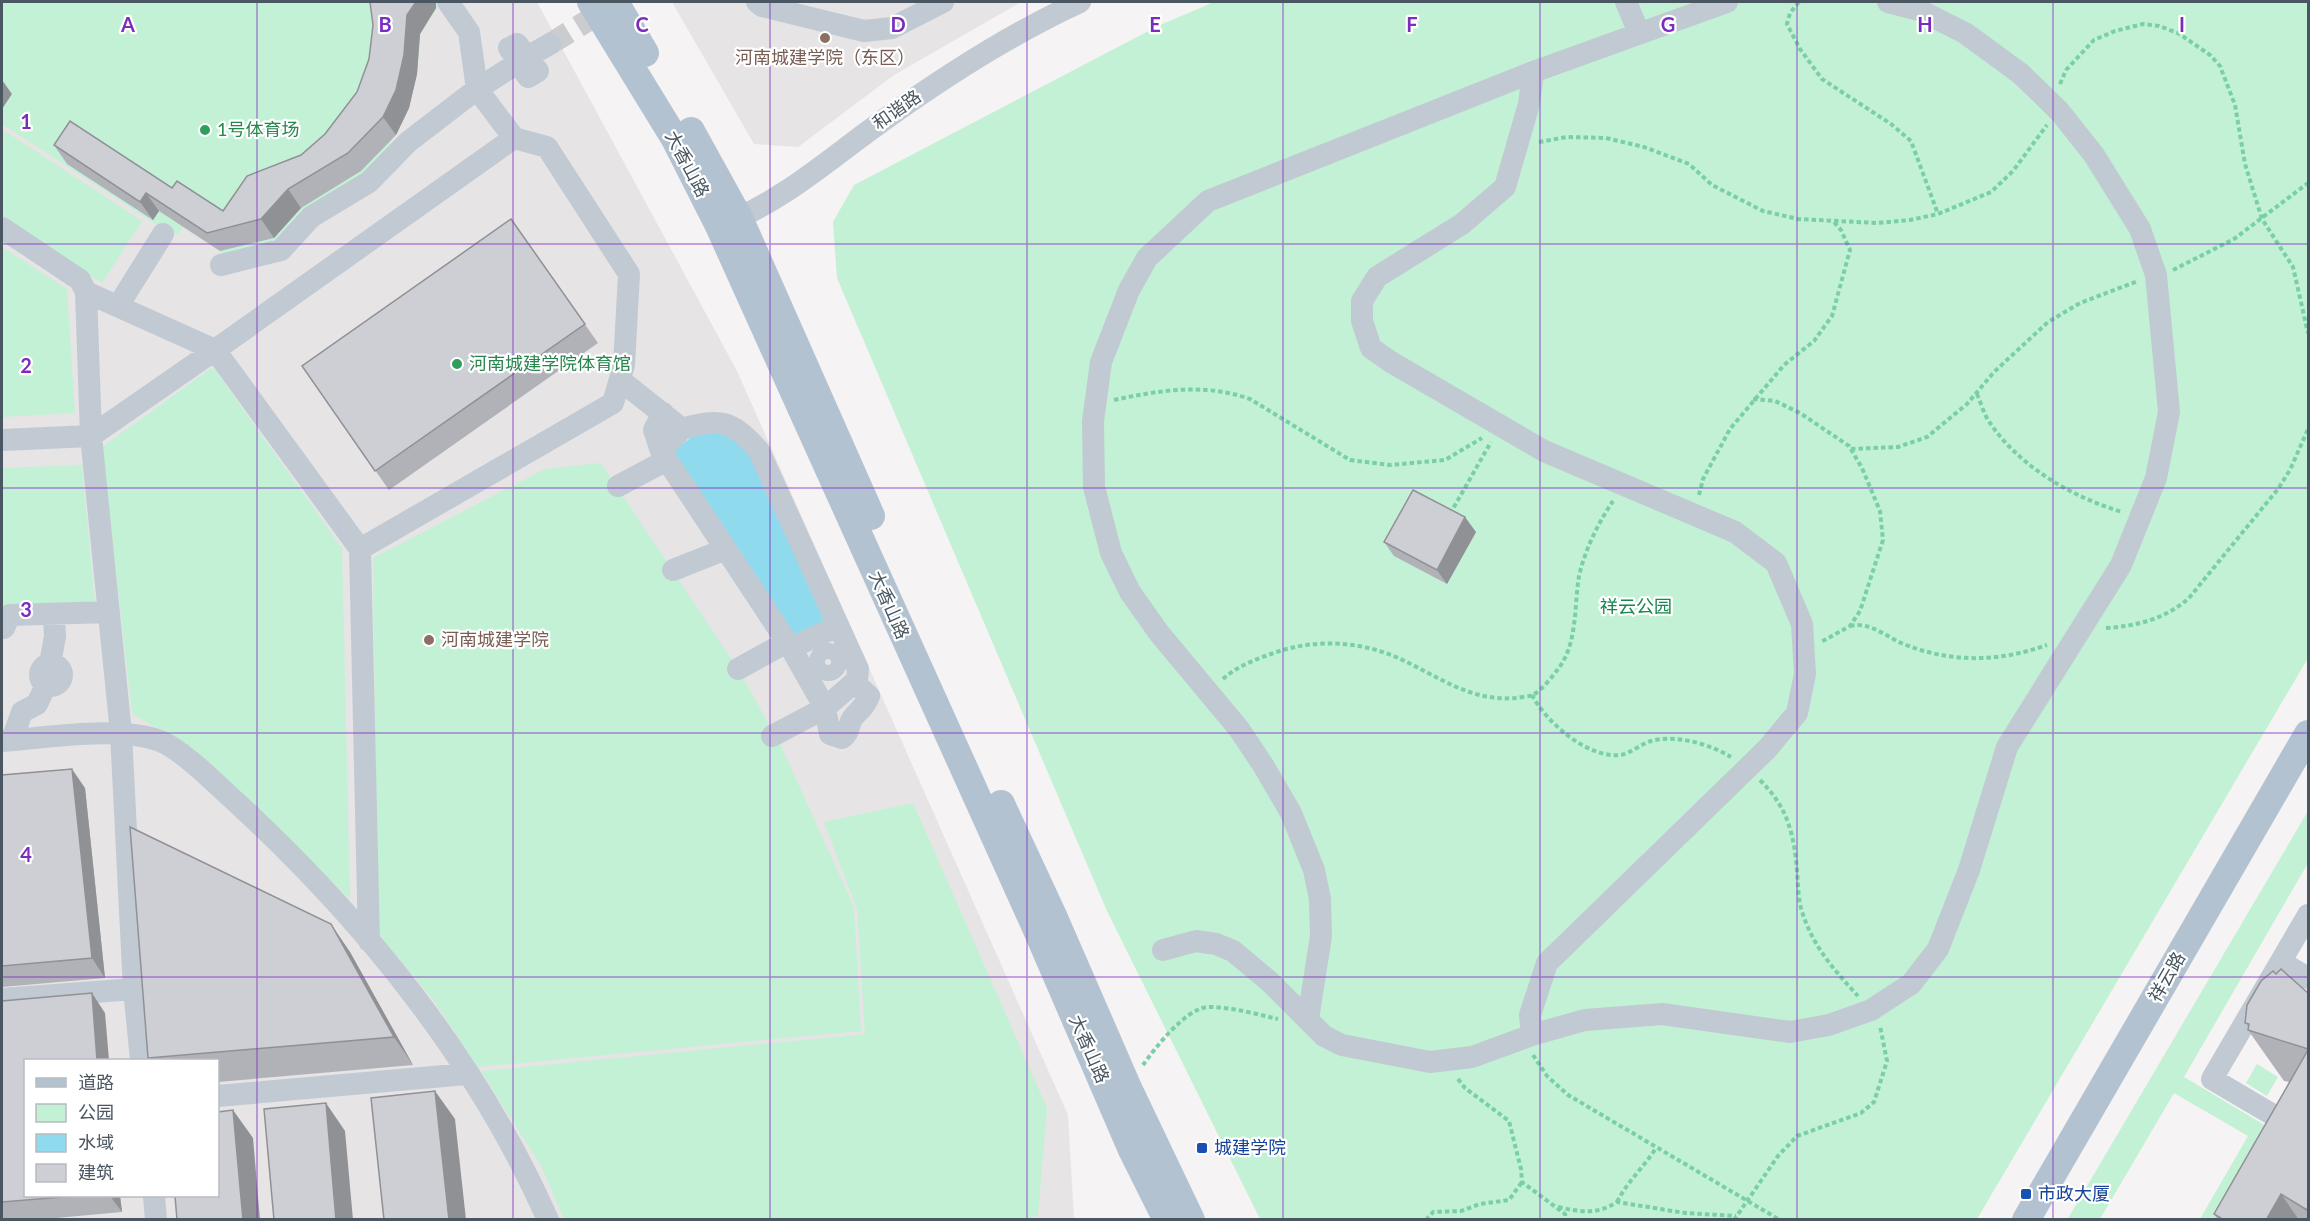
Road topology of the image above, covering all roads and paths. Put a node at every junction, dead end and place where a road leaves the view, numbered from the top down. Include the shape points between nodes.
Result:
1 (448, 2) edge
2 (591, 2) edge
3 (615, 2) edge
4 (757, 2) edge
5 (943, 2) edge
6 (1080, 2) edge
7 (1626, 2) edge
8 (1727, 2) edge
9 (1799, 2) edge
10 (1888, 2) edge
11 (1639, 33) junction
12 (550, 44) tunnel mouth
13 (1533, 72) junction
14 (477, 88) junction
15 (2053, 106) junction
16 (514, 138) junction
17 (1545, 143) dead end
18 (2308, 183) edge
19 (1938, 214) junction
20 (2262, 219) junction
21 (1832, 221) junction
22 (729, 222) junction
23 (2, 228) edge
24 (163, 234) dead end
25 (221, 265) dead end
26 (2156, 275) junction
27 (86, 292) junction
28 (118, 306) junction
29 (2308, 333) edge
30 (215, 350) junction
31 (620, 380) junction
32 (1977, 394) junction
33 (1753, 399) junction
34 (1096, 401) junction
35 (663, 413) junction
36 (1500, 426) junction
37 (682, 429) junction
38 (91, 436) junction
39 (2, 440) edge
40 (1851, 449) junction
41 (664, 455) junction
42 (618, 486) dead end
43 (1625, 488) junction
44 (1695, 516) junction
45 (1447, 519) edge
46 (2140, 519) junction
47 (360, 549) junction
48 (726, 549) junction
49 (673, 570) dead end
50 (109, 612) junction
51 (54, 616) junction
52 (838, 626) junction
53 (4, 628) dead end
54 (789, 645) junction
55 (1803, 648) junction
56 (826, 659) junction
57 (738, 669) dead end
58 (850, 688) junction
59 (1208, 692) junction
60 (1532, 695) junction
61 (825, 708) junction
62 (120, 733) junction
63 (2308, 734) edge
64 (772, 736) dead end
65 (7, 740) edge
66 (1748, 767) junction
67 (2308, 915) edge
68 (369, 941) junction
69 (1163, 950) dead end
70 (2281, 962) junction
71 (2308, 978) edge
72 (134, 989) junction
73 (2, 999) edge
74 (1871, 1010) junction
75 (1308, 1019) junction
76 (1281, 1020) dead end
77 (1532, 1035) junction
78 (141, 1059) edge
79 (1456, 1061) junction
80 (467, 1074) junction
81 (1128, 1088) junction
82 (219, 1096) edge
83 (1656, 1148) junction
84 (2290, 1151) edge
85 (1522, 1182) junction
86 (154, 1197) edge
87 (1746, 1200) junction
88 (1617, 1202) junction
89 (1557, 1207) junction
90 (1181, 1218) edge
91 (1735, 1218) edge
92 (156, 1220) edge
93 (548, 1220) edge
94 (1426, 1220) edge
95 (1566, 1220) edge
96 (1780, 1220) edge
97 (2026, 1220) edge

1 - 14 street via 469,32
2 - 22 main road, 大香山路
3 - 22 main road, 大香山路
4 - 5 street via 864,31 892,28
6 - 22 street, 和谐路 via 970,61 783,192
7 - 11 street
8 - 11 street
9 - 19 path via 1787,24 1800,49 1822,79 1911,141
10 - 15 street via 1919,10 1965,33 2021,74
11 - 13 street
12 - 14 street
13 - 34 street via 1208,201 1147,258 1129,290 1101,362
13 - 36 street via 1529,104 1504,188 1462,224 1377,277 1362,301 1362,321 1371,348
14 - 16 street
14 - 25 street via 408,142 369,182 311,217 281,250
15 - 19 path via 2052,117 2043,131 2013,171 1991,192
15 - 20 path via 2066,70 2094,40 2143,24 2193,41 2220,66 2235,105 2245,164
15 - 26 street via 2094,155 2140,229
16 - 30 street
16 - 31 street via 547,147 629,274
17 - 21 path via 1582,136 1644,147 1689,164 1712,185 1762,211
18 - 20 path
19 - 21 path via 1877,223
20 - 26 path via 2176,270
20 - 29 path via 2293,267
21 - 33 path via 1850,250 1832,316 1815,341 1784,365
22 - 81 main road, 大香山路 via 897,576
22 - 90 main road, 大香山路 via 1132,1150
23 - 27 street via 80,280
24 - 28 street
26 - 32 path via 2080,303 2048,322 1994,372
26 - 46 street via 2169,412 2156,478
27 - 28 street
27 - 38 street
28 - 30 street
30 - 38 street
30 - 47 street
31 - 35 street
31 - 47 street via 613,403
32 - 40 path via 1927,436 1898,447
32 - 46 path via 1988,421 2001,438 2050,480 2090,501
33 - 40 path via 1775,401 1800,413
33 - 44 path via 1719,447 1704,479
34 - 36 path via 1175,388 1232,393 1250,399 1350,460 1390,465 1445,460
34 - 59 street via 1094,487 1111,553 1130,592
35 - 37 street
35 - 41 street via 654,430
36 - 43 street
36 - 45 path
37 - 41 street
37 - 52 street via 708,421 727,424 744,433 759,451
38 - 39 street
38 - 50 street
40 - 55 path via 1880,511 1883,540 1860,611 1850,626
41 - 42 street
41 - 48 street
43 - 44 street
43 - 60 path via 1604,516 1583,562 1574,623 1560,667
44 - 55 street via 1735,532 1776,563 1802,624
46 - 74 street via 2121,565 2007,747 1969,870 1938,949 1911,984
47 - 68 street
48 - 49 street
48 - 54 street
50 - 51 street
50 - 62 street
51 - 53 street via 10,615
51 - 65 street via 55,636 48,674 37,704 22,712
52 - 56 street
52 - 56 street
54 - 56 street
54 - 57 street
55 - 66 street via 1805,674 1797,712
56 - 58 street
56 - 61 street
58 - 61 street
58 - 61 street via 869,696 842,738 830,734
59 - 60 path via 1230,672 1255,660 1306,643 1337,643 1396,657 1470,693 1500,699
59 - 75 street via 1239,729 1275,784 1292,813 1314,870 1321,936
60 - 66 path via 1546,717 1572,740 1605,753 1622,755 1651,741 1668,738 1713,748
61 - 64 street
62 - 65 street
62 - 68 street via 163,742 210,778 327,891
62 - 72 street
63 - 97 main road, 祥云路
66 - 74 path via 1786,814 1792,829 1801,907 1817,945 1826,961
66 - 77 street via 1547,963 1530,1015
67 - 70 street
68 - 80 street via 425,1011
69 - 75 street via 1196,941 1233,951
70 - 71 street
70 - 84 street via 2212,1079 2301,1132
72 - 73 street
72 - 78 street
74 - 77 street via 1829,1025 1790,1032 1662,1014 1585,1020
74 - 87 path via 1880,1026 1887,1061 1874,1102 1861,1113 1797,1136
75 - 79 street via 1324,1036 1342,1046 1431,1062
76 - 81 path via 1206,1007 1174,1027 1157,1044
77 - 79 street
77 - 83 path via 1533,1055 1547,1076 1568,1095
79 - 85 path via 1456,1077 1509,1121
80 - 82 street
80 - 93 street via 530,1179
81 - 90 main road, 大香山路
83 - 87 path
83 - 88 path
85 - 89 path
85 - 94 path via 1509,1200 1461,1211 1433,1212
86 - 92 street
87 - 91 path
87 - 96 path
88 - 89 path via 1605,1210 1591,1212
88 - 91 path
89 - 95 path

